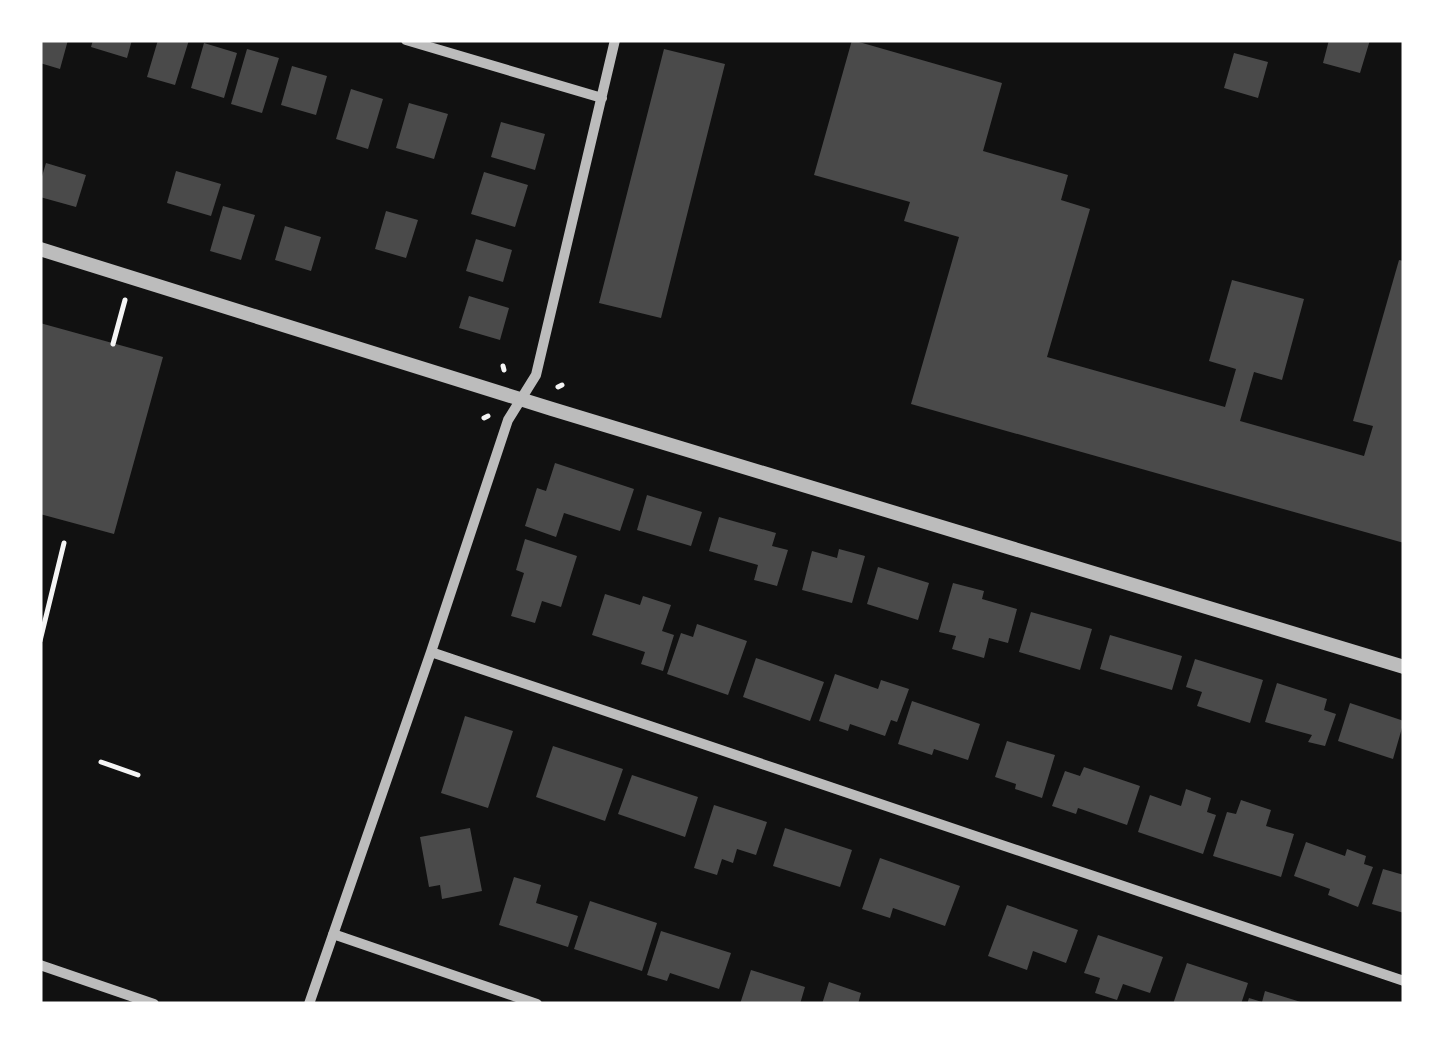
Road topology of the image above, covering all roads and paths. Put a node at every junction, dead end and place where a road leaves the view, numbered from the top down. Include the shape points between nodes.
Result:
1 (406, 40) edge
2 (615, 40) edge
3 (602, 98) junction
4 (40, 249) edge
5 (125, 300) dead end
6 (113, 344) dead end
7 (520, 399) junction
8 (64, 543) dead end
9 (40, 642) edge
10 (432, 652) junction
11 (1404, 667) edge
12 (100, 762) dead end
13 (138, 775) dead end
14 (333, 934) junction
15 (40, 965) edge
16 (1404, 981) edge
17 (154, 1004) edge
18 (310, 1004) edge
19 (537, 1004) edge

1 - 3 street
2 - 3 street
3 - 7 street via 536,375
4 - 7 street
5 - 6 path
7 - 10 street
7 - 11 street
8 - 9 path
10 - 14 street
10 - 16 street
12 - 13 path
14 - 18 street
14 - 19 street
15 - 17 street

